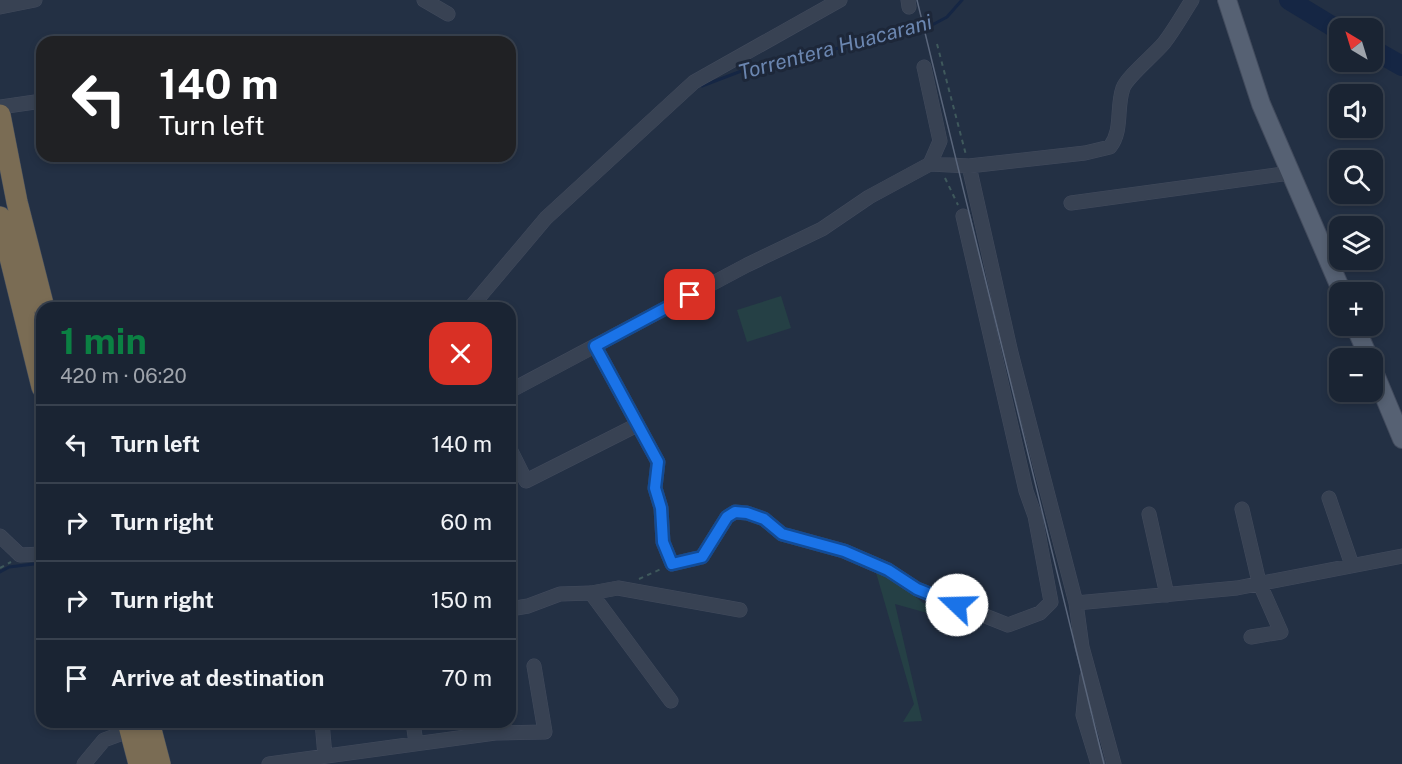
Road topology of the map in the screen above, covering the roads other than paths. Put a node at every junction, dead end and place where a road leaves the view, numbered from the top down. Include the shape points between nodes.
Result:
1 (35, 0) edge
2 (424, 0) edge
3 (840, 0) edge
4 (1192, 0) edge
5 (1227, 0) edge
6 (0, 7) edge
7 (448, 14) dead end
8 (924, 67) dead end
9 (36, 102) edge
10 (0, 107) edge
11 (0, 115) edge
12 (930, 164) junction
13 (969, 166) junction
14 (1290, 173) junction
15 (1071, 203) dead end
16 (963, 216) road end
17 (0, 217) edge
18 (1338, 282) edge
19 (42, 302) edge
20 (475, 302) edge
21 (595, 346) junction
22 (36, 363) edge
23 (516, 388) edge
24 (1383, 393) edge
25 (638, 424) junction
26 (1402, 439) edge
27 (516, 461) edge
28 (1329, 498) dead end
29 (1242, 508) dead end
30 (1149, 514) dead end
31 (0, 536) edge
32 (36, 554) edge
33 (1402, 556) edge
34 (1352, 565) junction
35 (1067, 569) junction
36 (1045, 572) junction
37 (1259, 582) junction
38 (591, 593) junction
39 (1167, 595) junction
40 (1076, 603) junction
41 (516, 608) edge
42 (740, 610) dead end
43 (1251, 637) dead end
44 (534, 666) dead end
45 (1088, 668) junction
46 (671, 701) dead end
47 (128, 728) edge
48 (136, 728) edge
49 (138, 728) edge
50 (322, 728) edge
51 (414, 728) edge
52 (416, 743) junction
53 (325, 756) junction
54 (84, 764) edge
55 (139, 764) edge
56 (160, 764) edge
57 (269, 764) edge
58 (1098, 764) edge
59 (1114, 764) edge

1 - 6 street
2 - 7 street
3 - 20 street via 694,82 546,218
4 - 13 street via 1166,41 1123,89 1116,139 1110,147
5 - 14 main road via 1261,104
8 - 12 street via 940,141
9 - 10 street
11 - 19 highway
12 - 13 street
12 - 21 street via 869,197 822,229
13 - 35 street via 1011,353
14 - 15 street
14 - 18 main road
16 - 36 street
17 - 22 highway
21 - 23 street
21 - 25 street
24 - 26 main road
25 - 27 street via 526,481
25 - 36 street via 658,462 655,488 661,508 663,542 672,564 702,557 727,517 735,512 747,513 764,519 782,534 844,551 888,570 917,589 1008,625 1040,613 1051,602
28 - 34 street
29 - 37 street
30 - 39 street
31 - 32 street via 20,555
33 - 34 street
34 - 37 street
35 - 36 street
35 - 40 street
37 - 39 street
37 - 43 street via 1281,632
38 - 41 street via 560,594
38 - 42 street via 618,588
38 - 46 street
39 - 40 street
40 - 45 street
44 - 52 street via 545,732 495,733
45 - 58 street via 1083,715
45 - 59 street
47 - 54 street via 104,740
48 - 55 highway
49 - 56 highway
50 - 53 street
51 - 52 street
52 - 53 street
53 - 57 street

